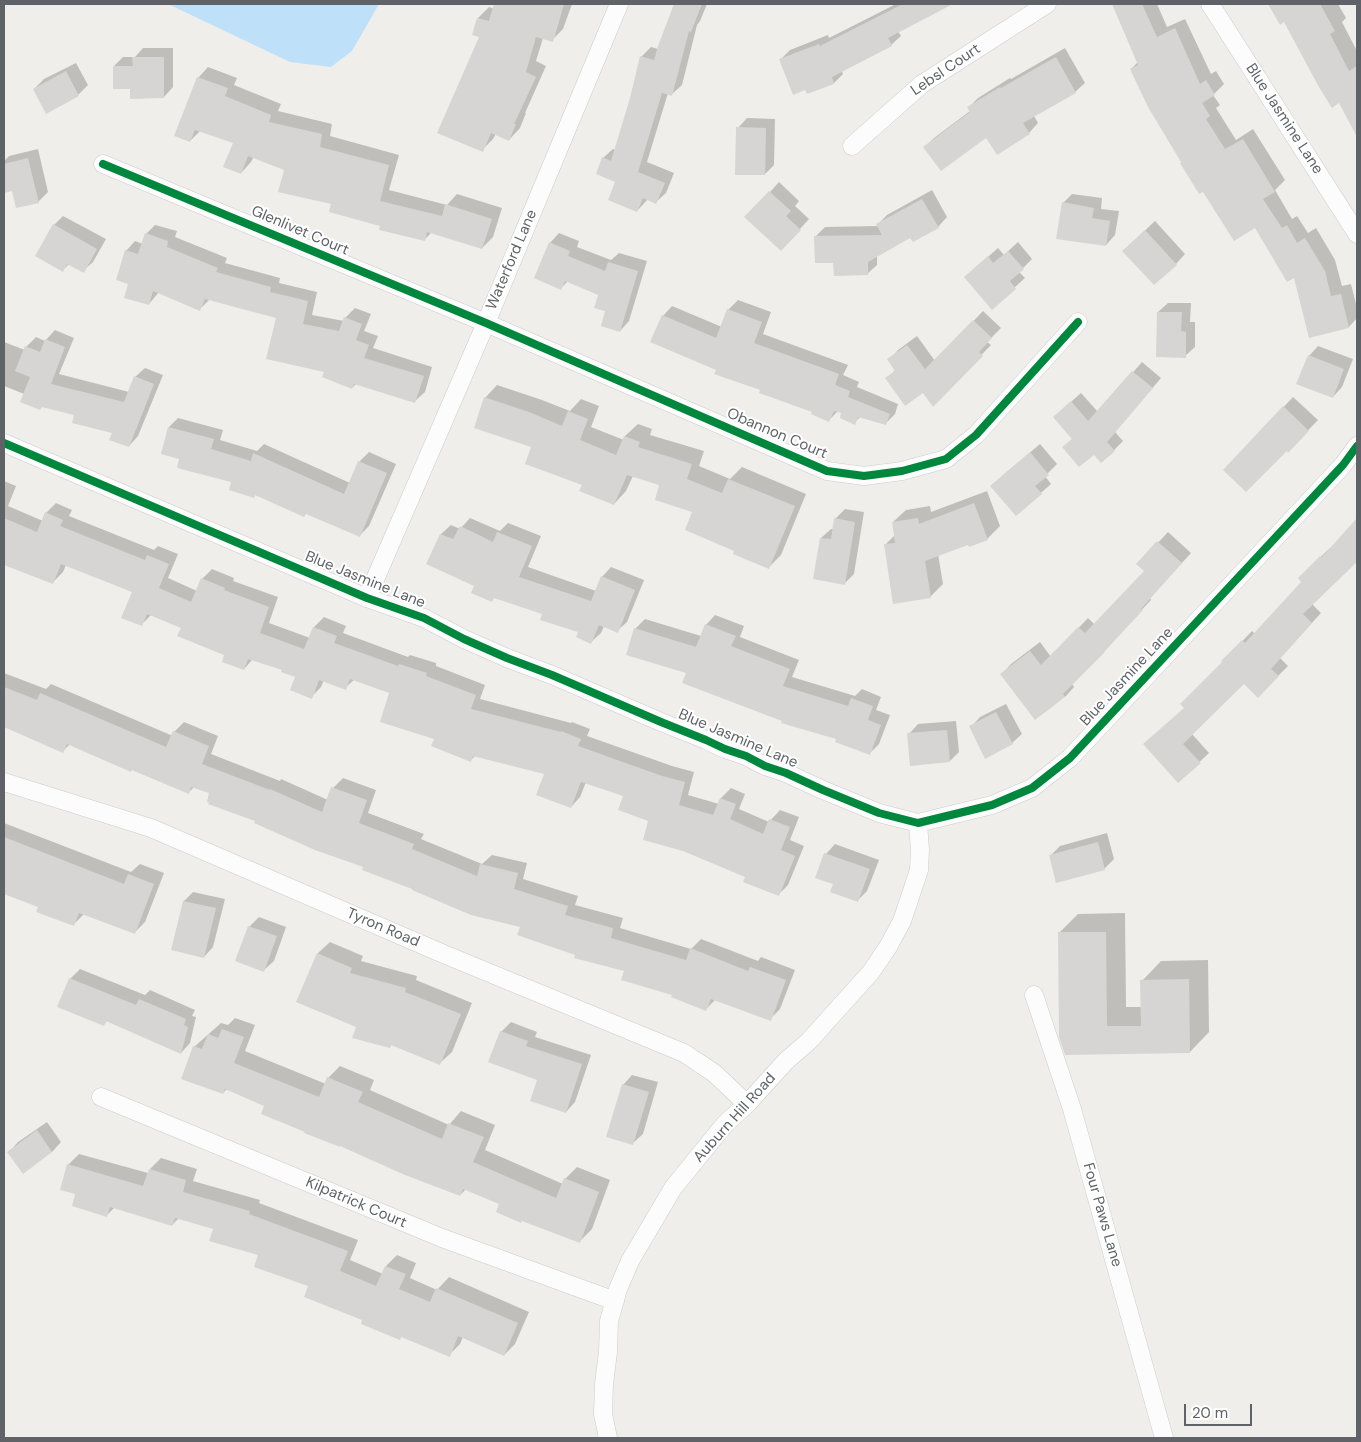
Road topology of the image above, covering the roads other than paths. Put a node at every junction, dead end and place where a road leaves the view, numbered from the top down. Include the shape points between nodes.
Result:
1 (619, 4) edge
2 (1047, 4) edge
3 (1210, 4) edge
4 (852, 146) dead end
5 (103, 164) dead end
6 (1357, 234) edge
7 (1078, 322) dead end
8 (486, 323) junction
9 (4, 443) edge
10 (1357, 446) edge
11 (367, 598) junction
12 (4, 782) edge
13 (918, 823) junction
14 (1034, 995) dead end
15 (101, 1097) dead end
16 (747, 1104) junction
17 (614, 1301) junction
18 (608, 1438) edge
19 (1164, 1438) edge

1 - 8 street, Waterford Lane
2 - 4 street, Lebsl Court via 922,84
3 - 6 street, Blue Jasmine Lane
5 - 8 street, Glenlivet Court
7 - 8 street, Obannon Court via 976,436 946,459 902,471 864,476 827,471
8 - 11 street, Waterford Lane
9 - 11 street, Blue Jasmine Lane
10 - 13 street, Blue Jasmine Lane via 1343,465 1070,758 1024,792 992,805
11 - 13 street, Blue Jasmine Lane via 403,609 507,658 863,807
12 - 16 street, Tyron Road via 151,828 684,1053 714,1073
13 - 16 street, Auburn Hill Road via 919,870 902,921 888,947 871,972
14 - 19 street, Four Paws Lane via 1072,1109
15 - 17 street, Kilpatrick Court via 442,1238
16 - 17 street, Auburn Hill Road via 725,1124 674,1188 630,1261
17 - 18 street, Auburn Hill Road via 609,1321 604,1384 603,1414

